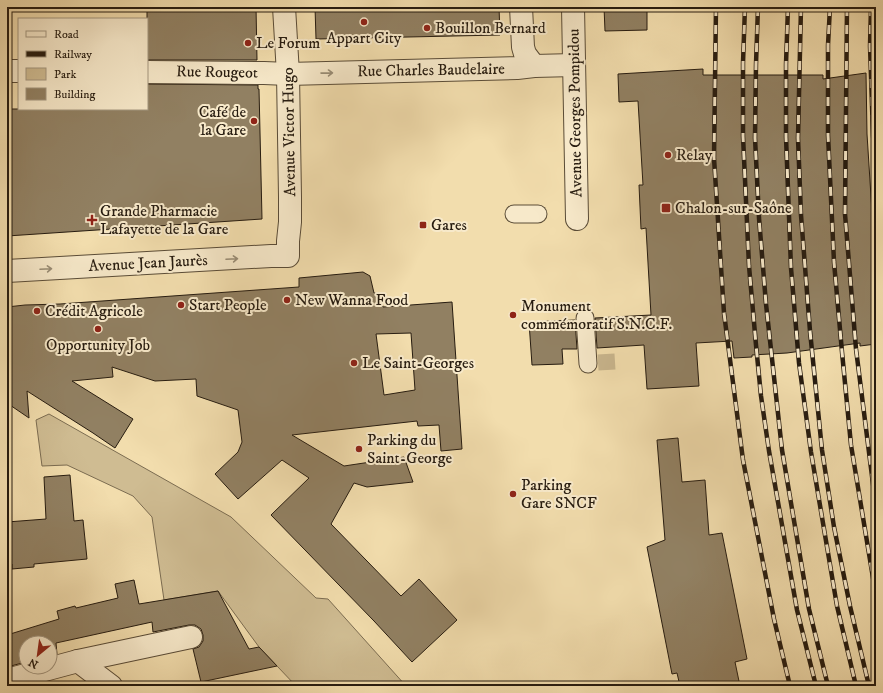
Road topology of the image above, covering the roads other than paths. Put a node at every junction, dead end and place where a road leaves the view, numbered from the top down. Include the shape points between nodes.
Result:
1 (284, 7) edge
2 (521, 7) edge
3 (573, 7) edge
4 (574, 65) junction
5 (534, 66) junction
6 (7, 70) edge
7 (18, 71) edge
8 (148, 72) edge
9 (288, 74) junction
10 (576, 213) dead end
11 (514, 214) dead end
12 (538, 214) dead end
13 (288, 256) joint
14 (7, 271) edge
15 (585, 318) dead end
16 (588, 364) dead end
17 (191, 637) dead end
18 (78, 661) junction
19 (7, 680) edge
20 (111, 686) edge

1 - 9 street, Avenue Victor Hugo
2 - 5 street via 523,47
3 - 4 street, Avenue Georges Pompidou
4 - 5 street, Rue Charles Baudelaire
4 - 10 street, Avenue Georges Pompidou
9 -> 5 street, Rue Charles Baudelaire
6 - 7 street
8 - 9 street, Rue Rougeot
9 - 13 street, Avenue Victor Hugo
11 - 12 street
14 -> 13 street, Avenue Jean Jaurès
15 - 16 street
17 - 18 street
18 - 19 street
18 - 20 street

